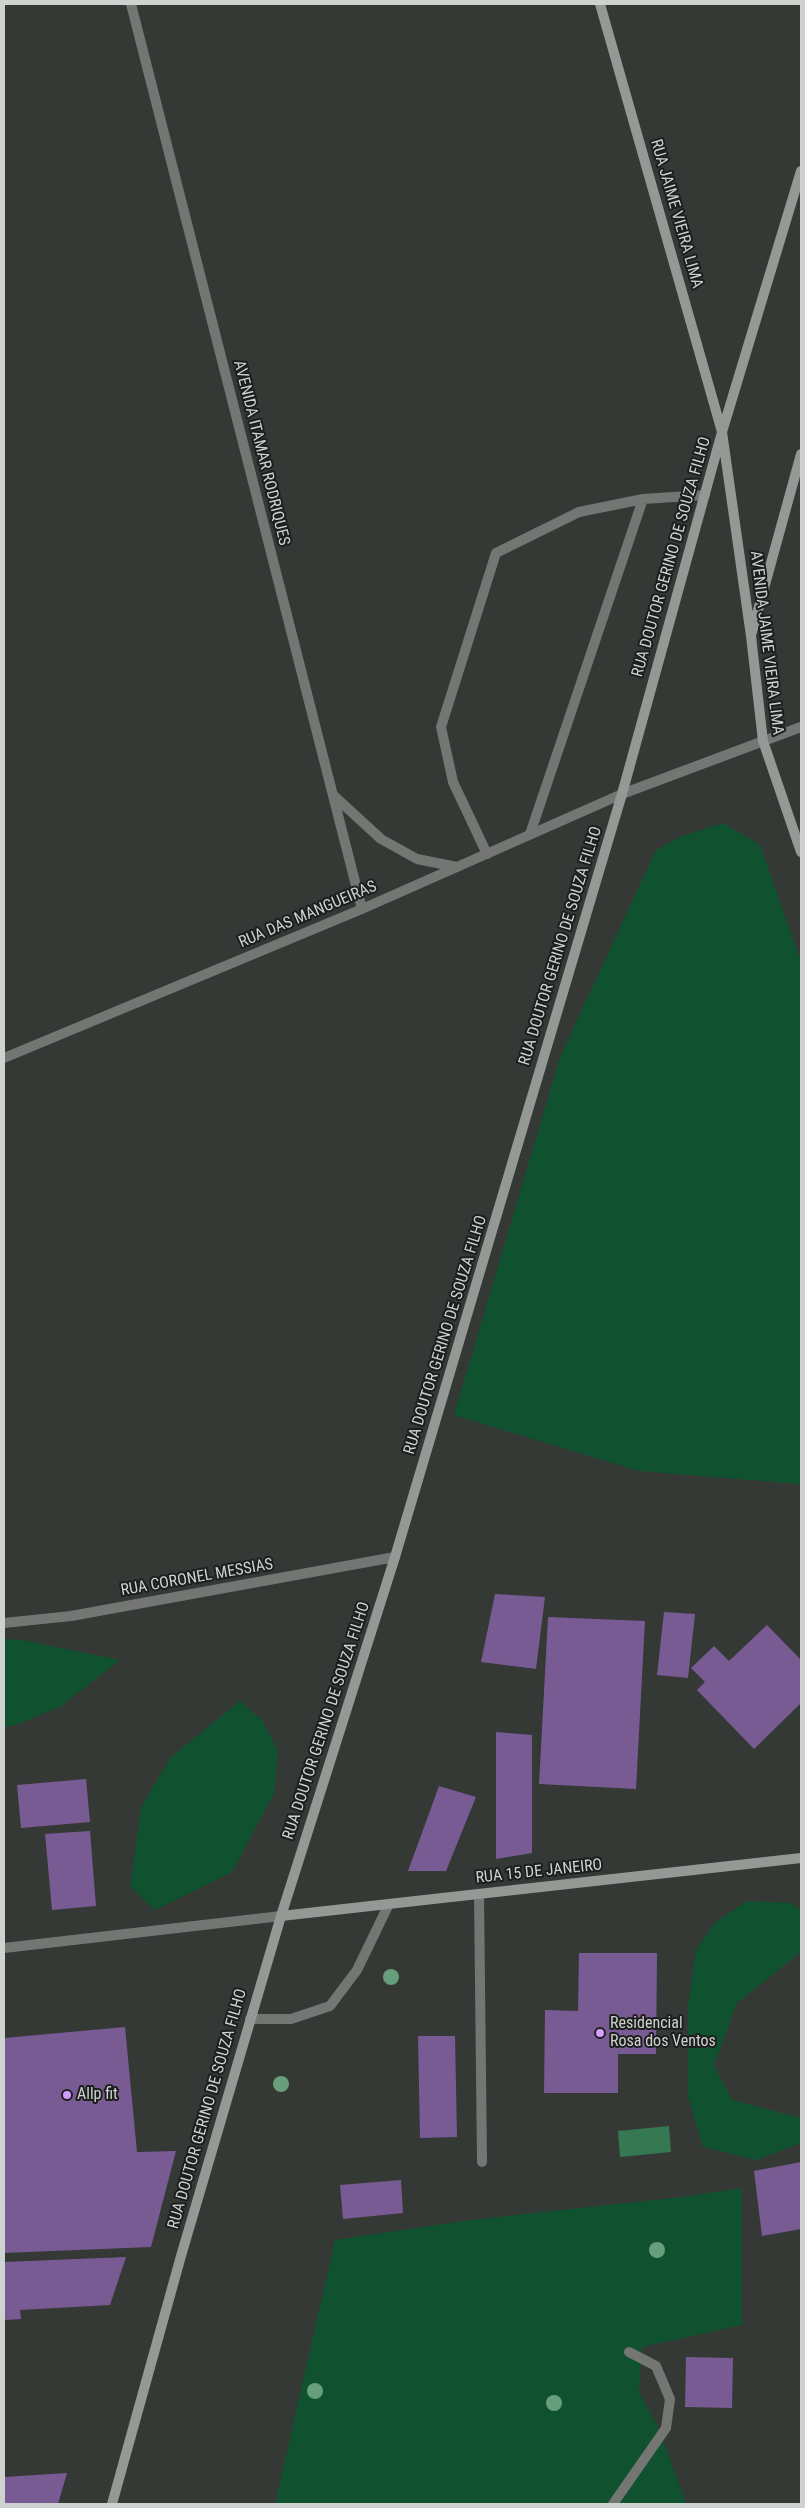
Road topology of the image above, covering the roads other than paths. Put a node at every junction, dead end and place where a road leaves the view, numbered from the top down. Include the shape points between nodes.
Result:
1 (130, 4) edge
2 (600, 4) edge
3 (801, 171) edge
4 (722, 432) junction
5 (801, 454) edge
6 (705, 495) junction
7 (643, 499) junction
8 (751, 636) junction
9 (801, 727) edge
10 (763, 741) junction
11 (622, 794) junction
12 (333, 795) junction
13 (530, 834) junction
14 (801, 852) edge
15 (487, 854) junction
16 (457, 867) junction
17 (362, 909) junction
18 (4, 1058) edge
19 (395, 1557) junction
20 (4, 1623) edge
21 (801, 1858) edge
22 (479, 1894) junction
23 (389, 1904) junction
24 (281, 1916) junction
25 (4, 1948) edge
26 (250, 2019) junction
27 (482, 2162) dead end
28 (629, 2352) dead end
29 (112, 2504) edge
30 (613, 2504) edge

1 - 12 street, AVENIDA ITAMAR RODRIQUES
2 - 4 main road, RUA JAIME VIEIRA LIMA
3 - 4 main road, RUA DOUTOR GERINO DE SOUZA FILHO
4 - 6 main road, RUA DOUTOR GERINO DE SOUZA FILHO
4 - 8 main road, AVENIDA JAIME VIEIRA LIMA
5 - 8 main road
6 - 7 street
6 - 11 main road, RUA DOUTOR GERINO DE SOUZA FILHO
7 - 13 street
7 - 15 street via 579,512 496,553 441,727 453,782
8 - 10 main road, AVENIDA JAIME VIEIRA LIMA
9 - 10 street, RUA DAS MANGUEIRAS
10 - 11 street, RUA DAS MANGUEIRAS
10 - 14 main road, AVENIDA JAIME VIEIRA LIMA
11 - 13 street, RUA DAS MANGUEIRAS
11 - 19 main road, RUA DOUTOR GERINO DE SOUZA FILHO
12 - 16 street via 381,839 417,859
12 - 17 street, AVENIDA ITAMAR RODRIQUES
13 - 15 street, RUA DAS MANGUEIRAS
15 - 16 street, RUA DAS MANGUEIRAS
16 - 17 street, RUA DAS MANGUEIRAS
17 - 18 street, RUA DAS MANGUEIRAS
19 - 20 street, RUA CORONEL MESSIAS via 72,1616
19 - 24 main road, RUA DOUTOR GERINO DE SOUZA FILHO
21 - 22 main road, RUA 15 DE JANEIRO
22 - 23 main road, RUA 15 DE JANEIRO
22 - 27 street
23 - 24 main road, RUA 15 DE JANEIRO
23 - 26 street via 357,1970 330,2006 291,2019
24 - 25 street
24 - 26 main road, RUA DOUTOR GERINO DE SOUZA FILHO
26 - 29 main road, RUA DOUTOR GERINO DE SOUZA FILHO
28 - 30 street via 656,2366 670,2399 666,2428

